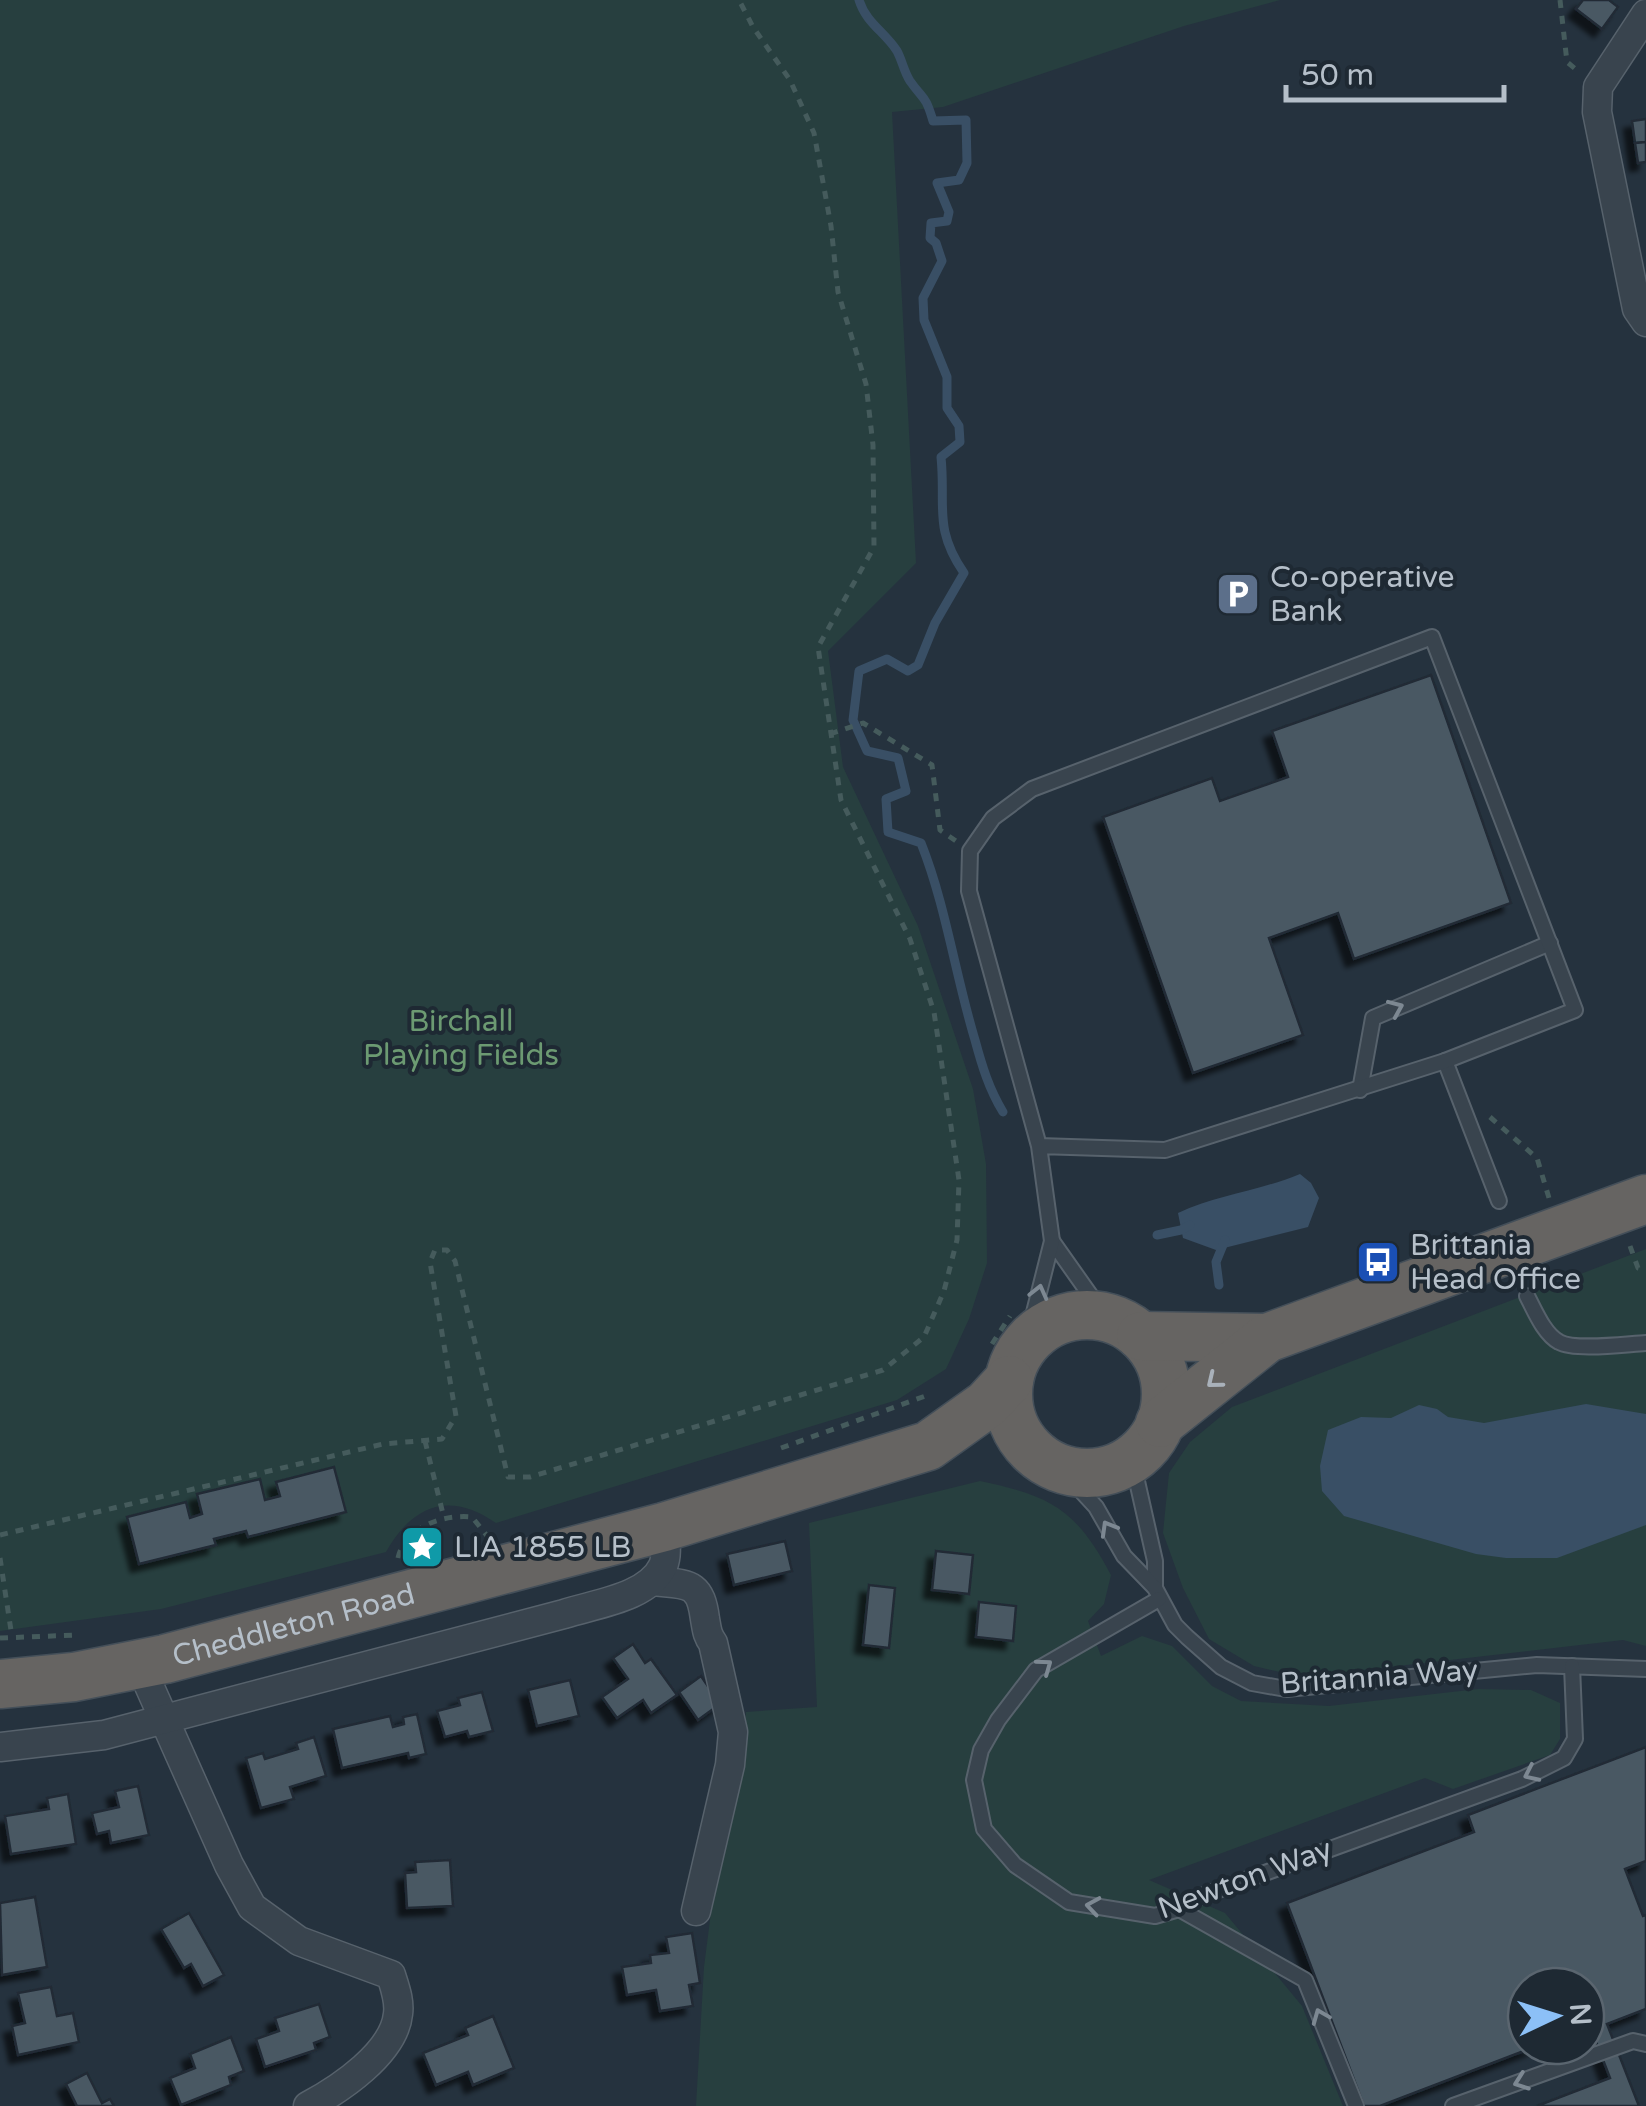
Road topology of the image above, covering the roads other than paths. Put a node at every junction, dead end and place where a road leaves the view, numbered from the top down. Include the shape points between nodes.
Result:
1 (1646, 14) edge
2 (1646, 322) edge
3 (1550, 943) junction
4 (1445, 1060) junction
5 (1360, 1090) junction
6 (1039, 1146) junction
7 (1646, 1199) edge
8 (1498, 1201) dead end
9 (1052, 1241) junction
10 (1528, 1296) dead end
11 (1123, 1326) junction
12 (1267, 1338) junction
13 (1646, 1343) edge
14 (1010, 1346) junction
15 (1146, 1441) junction
16 (928, 1446) junction
17 (1048, 1462) junction
18 (664, 1527) junction
19 (652, 1581) junction
20 (1157, 1593) junction
21 (139, 1663) junction
22 (1572, 1666) junction
23 (1646, 1668) edge
24 (0, 1684) edge
25 (165, 1720) junction
26 (0, 1747) edge
27 (1180, 1909) junction
28 (696, 1911) dead end
29 (1646, 2044) edge
30 (308, 2106) edge
31 (1356, 2106) edge
32 (1453, 2106) edge

1 - 2 street via 1598,87 1597,112 1637,309
3 - 4 lane via 1575,1010
5 -> 3 lane via 1373,1018
3 - 6 lane via 1432,637 1032,790 993,818 970,852 969,891
4 - 5 lane
4 - 8 lane
5 - 6 lane via 1164,1150
6 - 9 lane
7 - 12 highway, Cheddleton Road
9 - 11 lane
14 -> 9 lane
10 - 13 lane via 1560,1343
11 - 12 highway, Cheddleton Road
11 - 14 highway, Cheddleton Road via 1084,1315 1056,1321
11 - 15 highway via 1158,1360 1164,1378 1165,1407
12 -> 15 highway, Cheddleton Road
14 - 16 highway, Cheddleton Road via 987,1404
14 - 17 highway via 1013,1422
15 - 17 highway, Cheddleton Road via 1098,1472
15 - 20 lane
16 - 17 highway, Cheddleton Road
16 - 18 highway, Cheddleton Road
20 -> 17 lane, Britannia Way via 1124,1556 1096,1508
18 - 19 street via 666,1551
18 - 21 highway, Cheddleton Road
19 - 25 street via 564,1614
19 - 28 street via 692,1586 702,1596 732,1732
20 - 22 lane, Britannia Way via 1175,1625 1221,1667 1252,1683 1286,1689
27 -> 20 lane, Newton Way via 1155,1916 1069,1902 1015,1865 984,1829 974,1780 980,1750 1036,1670
21 - 24 highway, Cheddleton Road via 74,1678
21 - 25 street
22 - 23 lane, Britannia Way
22 -> 27 lane, Newton Way via 1575,1739 1564,1758
25 - 26 street
25 - 30 street via 252,1907 299,1941 391,1975 398,2017 382,2046 339,2090
31 -> 27 lane via 1305,1980
29 -> 32 lane via 1633,2041

